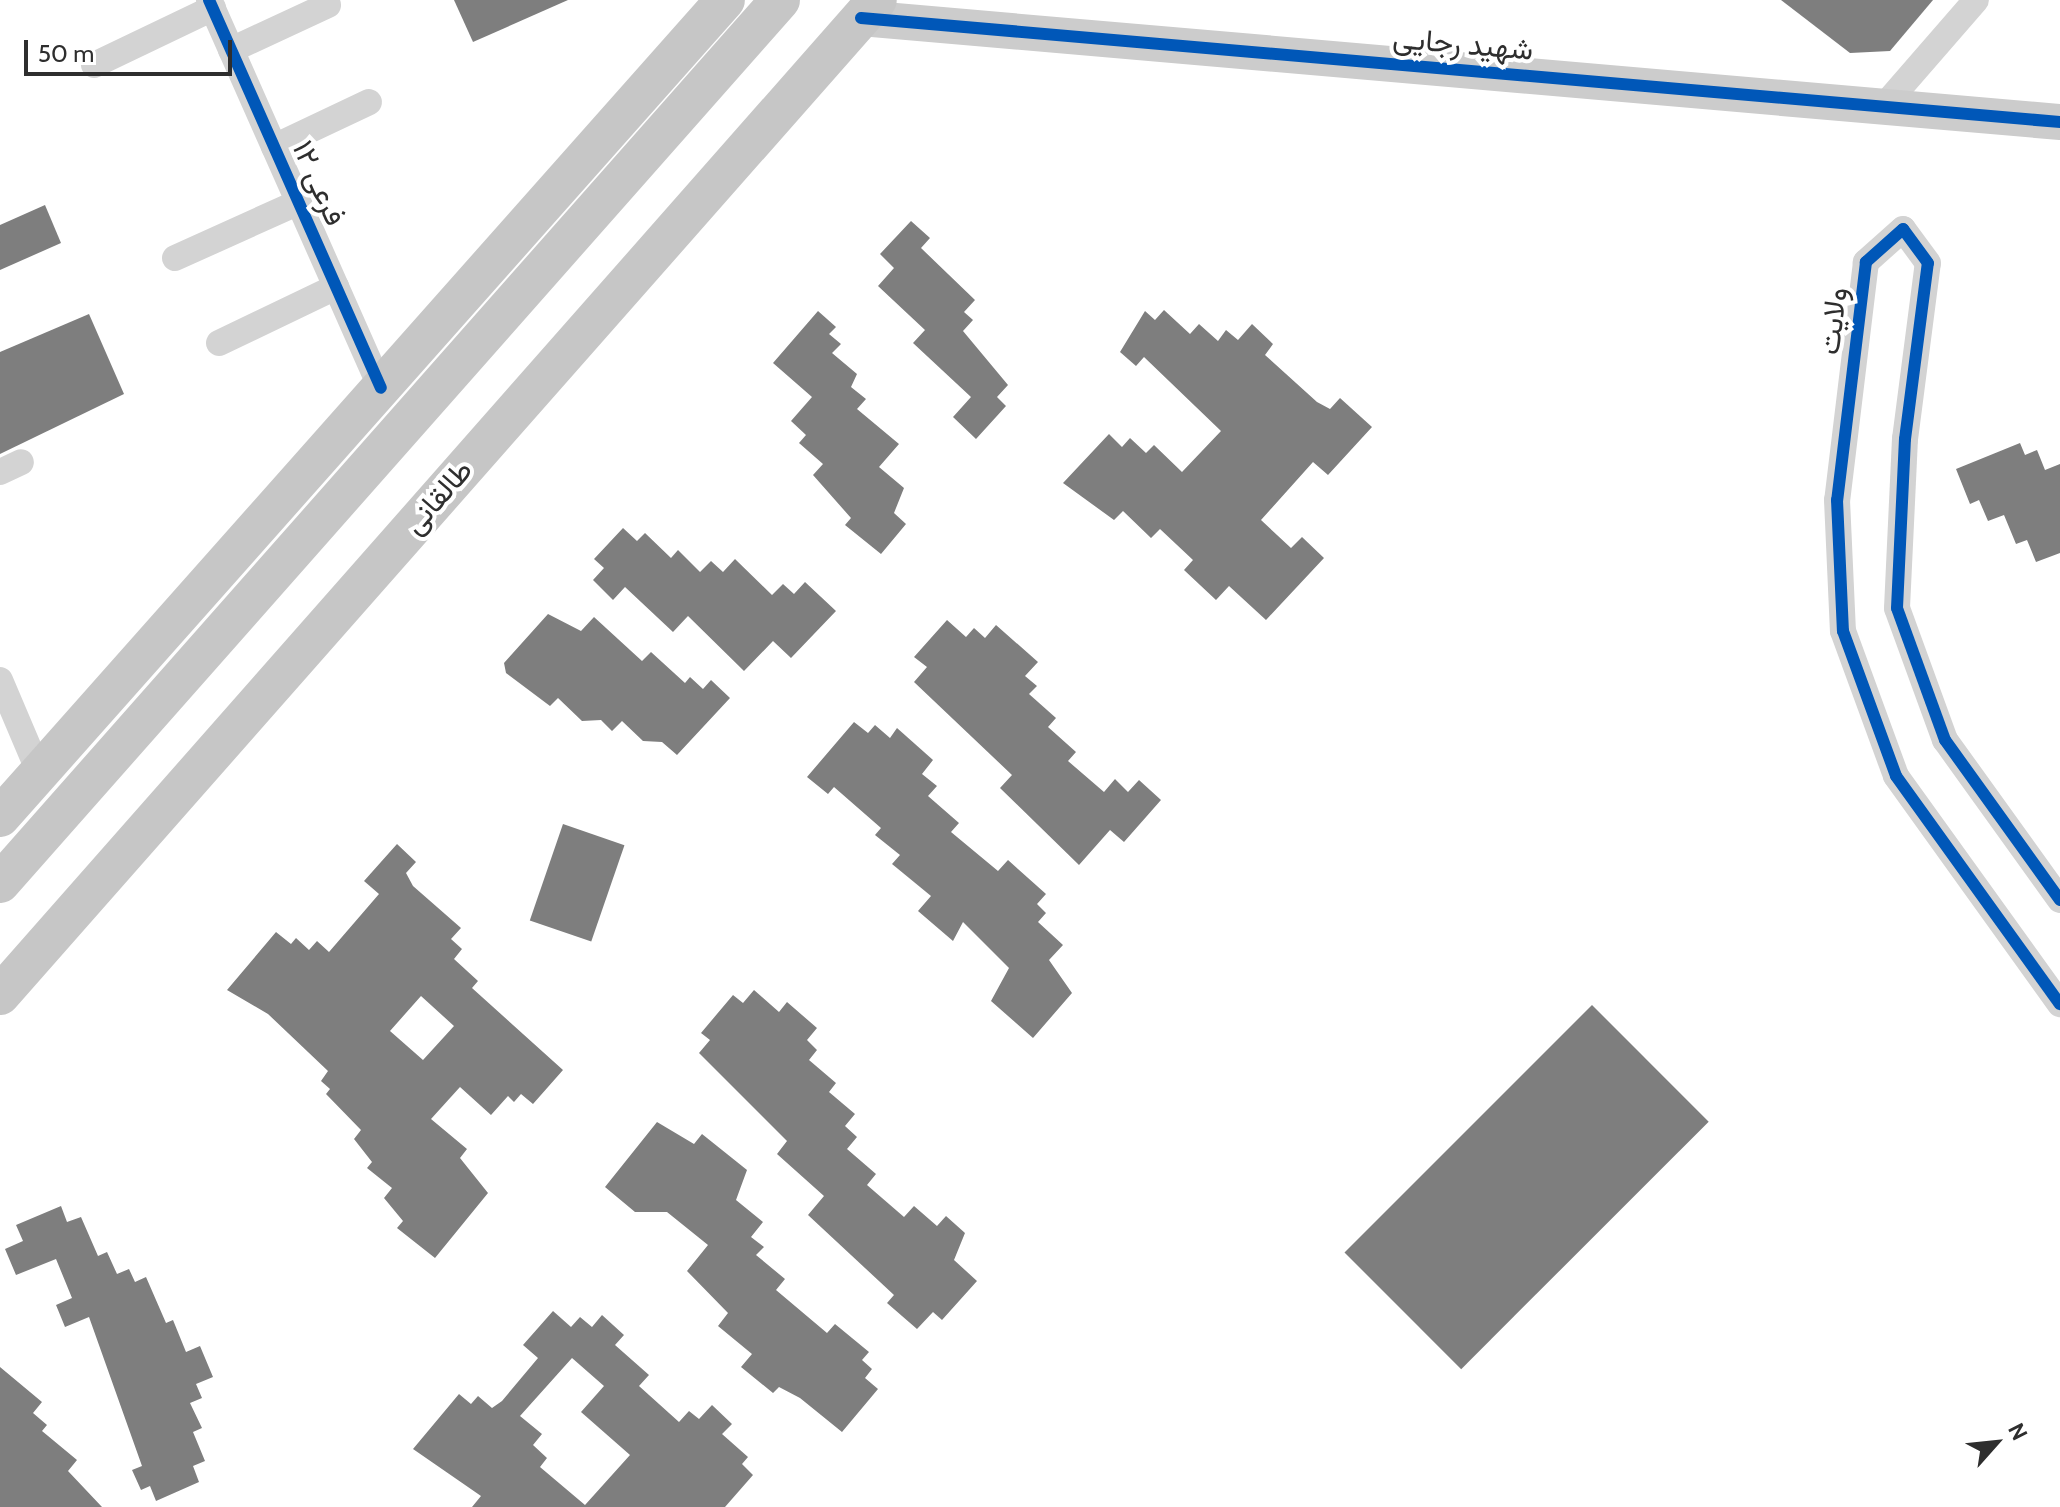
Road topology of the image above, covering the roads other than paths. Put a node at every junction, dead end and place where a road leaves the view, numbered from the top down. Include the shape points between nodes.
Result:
1 (780, 0) edge
2 (1976, 0) edge
3 (718, 3) edge
4 (211, 4) edge
5 (328, 5) dead end
6 (869, 9) edge
7 (231, 50) junction
8 (94, 65) dead end
9 (369, 102) dead end
10 (1884, 106) junction
11 (2060, 122) edge
12 (274, 147) junction
13 (299, 202) junction
14 (175, 258) dead end
15 (336, 287) junction
16 (219, 343) dead end
17 (381, 388) junction
18 (0, 680) edge
19 (39, 772) junction
20 (0, 817) edge
21 (0, 883) edge
22 (2060, 900) edge
23 (0, 995) edge
24 (2060, 1004) edge

1 - 21 main road
2 - 10 street
3 - 17 main road
4 - 7 street, فرعی ۱۲
4 - 8 street
5 - 7 street
6 - 10 street, شهید رجایی
6 - 23 main road, طالقانی
7 - 12 street, فرعی ۱۲
9 - 12 street
10 - 11 street, شهید رجایی
12 - 13 street, فرعی ۱۲
13 - 14 street
13 - 15 street, فرعی ۱۲
15 - 16 street
15 - 17 street, فرعی ۱۲
17 - 19 main road
18 - 19 street
19 - 20 main road
22 - 24 street, ولایت via 1945,740 1897,608 1905,439 1928,263 1903,229 1866,262 1837,500 1843,631 1896,776

